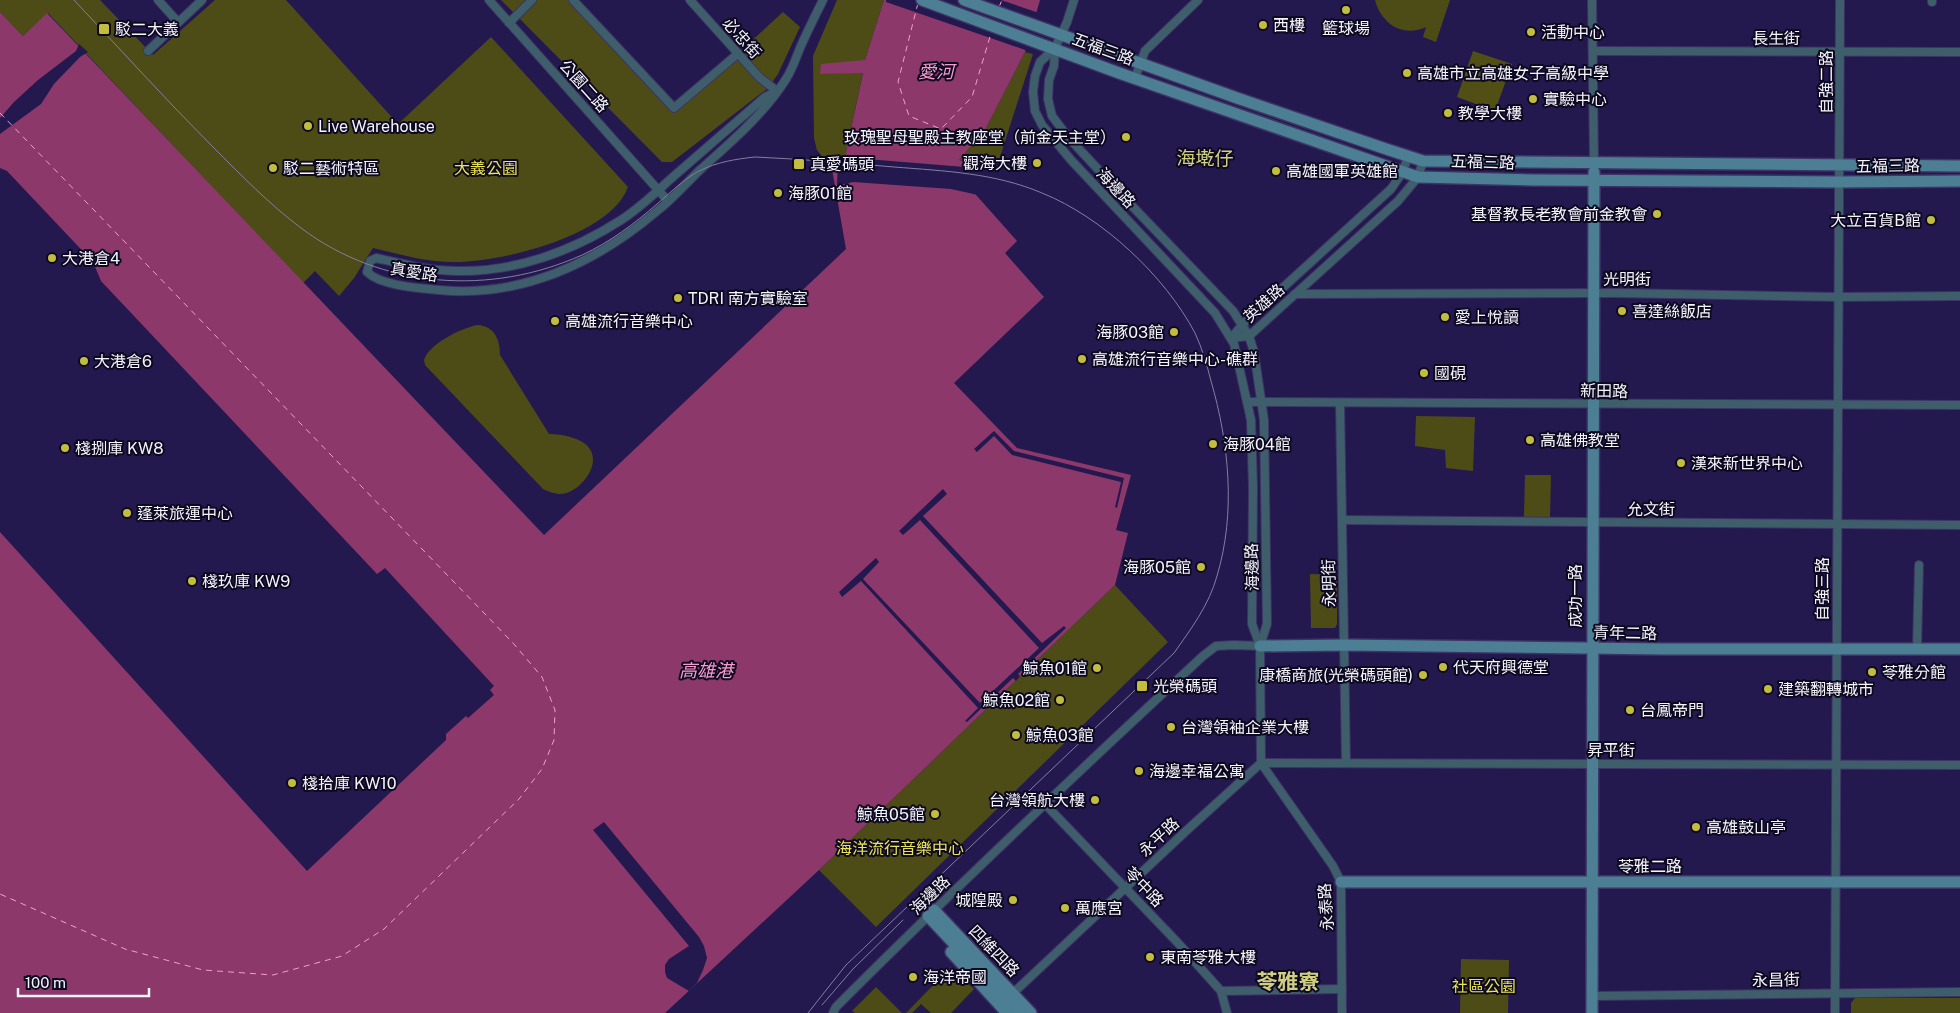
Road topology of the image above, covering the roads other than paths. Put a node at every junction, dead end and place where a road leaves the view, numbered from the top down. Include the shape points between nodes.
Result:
1 (158, 0) edge
2 (202, 0) edge
3 (489, 0) edge
4 (532, 0) edge
5 (573, 0) edge
6 (690, 0) edge
7 (823, 0) edge
8 (922, 0) edge
9 (964, 0) edge
10 (1074, 0) edge
11 (1198, 0) edge
12 (1592, 0) edge
13 (1840, 0) edge
14 (178, 22) junction
15 (509, 23) junction
16 (1061, 34) junction
17 (1055, 48) junction
18 (148, 51) dead end
19 (1593, 51) junction
20 (1840, 51) junction
21 (1960, 52) edge
22 (734, 57) dead end
23 (1140, 63) junction
24 (1135, 78) junction
25 (777, 91) junction
26 (1408, 157) junction
27 (1424, 161) junction
28 (1594, 163) junction
29 (1838, 164) junction
30 (1960, 166) edge
31 (1402, 173) junction
32 (1418, 177) junction
33 (1594, 179) junction
34 (1960, 181) edge
35 (1839, 182) junction
36 (660, 189) junction
37 (668, 201) junction
38 (1593, 293) junction
39 (1295, 294) junction
40 (1839, 296) junction
41 (1960, 296) edge
42 (1243, 324) junction
43 (1249, 336) junction
44 (1231, 338) junction
45 (1247, 402) junction
46 (1262, 403) junction
47 (1340, 403) junction
48 (1593, 404) junction
49 (1839, 405) junction
50 (1960, 405) edge
51 (1342, 520) junction
52 (1592, 522) junction
53 (1836, 524) junction
54 (1960, 525) edge
55 (1919, 565) dead end
56 (1344, 645) junction
57 (1260, 646) junction
58 (1592, 648) junction
59 (1836, 649) junction
60 (1917, 649) junction
61 (1960, 649) edge
62 (1261, 763) junction
63 (1346, 763) junction
64 (1593, 764) junction
65 (1835, 765) junction
66 (1960, 765) edge
67 (1044, 804) junction
68 (1341, 882) junction
69 (1592, 882) junction
70 (1835, 882) junction
71 (1960, 882) edge
72 (1125, 887) junction
73 (928, 916) junction
74 (1342, 989) junction
75 (1222, 992) junction
76 (1960, 992) edge
77 (1835, 993) junction
78 (1592, 996) junction
79 (1004, 1005) edge
80 (837, 1011) edge
81 (1019, 1013) edge
82 (1031, 1013) edge
83 (1228, 1013) edge
84 (1342, 1013) edge
85 (1592, 1013) edge
86 (1835, 1013) edge

1 - 14 street
2 - 14 street
3 - 15 street, 公園二路
4 - 15 street
5 - 22 street via 674,108
6 - 25 street, 必忠街 via 763,82
7 - 25 street via 787,78
8 - 17 street, 五福三路
9 - 16 street, 五福三路
10 - 16 street
11 - 23 street via 1145,51
12 - 19 street
13 - 20 street, 自強二路
14 - 18 street
15 - 36 street, 公園二路
16 - 17 street
16 - 23 street, 五福三路
17 - 24 street, 五福三路
17 - 42 street, 海邊路 via 1048,100 1052,116
17 - 44 street, 海邊路 via 1040,62 1035,76 1035,111 1042,125 1215,313
19 - 20 street, 長生街
19 - 28 street
20 - 21 street, 長生街
20 - 29 street, 自強二路
23 - 24 street
23 - 26 street, 五福三路
24 - 31 street, 五福三路
25 - 36 street via 765,97
25 - 37 street via 765,107
26 - 27 street, 五福三路
26 - 31 street, 英雄路
27 - 28 street, 五福三路
27 - 32 street, 英雄路
28 - 29 street, 五福三路
28 - 33 street, 成功一路
29 - 30 street, 五福三路
29 - 35 street, 自強三路
31 - 32 street, 五福三路
31 - 42 street, 英雄路 via 1391,189
32 - 33 street, 五福三路
32 - 39 street, 英雄路 via 1398,200
33 - 35 street, 五福三路
33 - 38 street, 成功一路
34 - 35 street, 五福三路
35 - 40 street, 自強三路
36 - 37 street, 公園二路
36 - 37 street, 真愛路 via 601,232 535,260 493,269 457,271 376,258 370,261 368,272 376,279 460,292 487,291 525,283 557,274 601,253 630,234
38 - 39 street, 光明街
38 - 40 street, 光明街
38 - 48 street, 成功一路
39 - 43 street, 英雄路
40 - 41 street, 光明街
40 - 49 street, 自強三路
42 - 43 street, 海邊路
42 - 44 street, 英雄路
43 - 44 street, 英雄路
43 - 46 street, 海邊路
44 - 45 street, 海邊路
45 - 46 street, 新田路
45 - 57 street, 海邊路 via 1251,420 1253,487 1252,624
46 - 47 street, 新田路
46 - 57 street, 海邊路 via 1267,624
47 - 48 street, 新田路
47 - 51 street, 永明街
48 - 49 street, 新田路
48 - 52 street, 成功一路
49 - 50 street, 新田路
49 - 53 street, 自強三路
51 - 52 street, 允文街
51 - 56 street, 永明街
52 - 53 street, 允文街
52 - 58 street, 成功一路
53 - 54 street, 允文街
53 - 59 street, 自強三路
55 - 60 street
56 - 57 street, 青年二路
56 - 58 street, 青年二路
56 - 63 street, 永明街
57 - 62 street
57 - 67 street, 海邊路 via 1216,646
58 - 59 street, 青年二路
58 - 64 street, 成功一路
59 - 60 street, 青年二路
59 - 65 street, 自強三路
60 - 61 street, 青年二路
62 - 63 street, 昇平街
62 - 68 street, 永泰路
62 - 72 street, 永平路
63 - 64 street, 昇平街
64 - 65 street, 昇平街
64 - 69 street, 成功一路
65 - 66 street, 昇平街
65 - 70 street, 自強三路
67 - 72 street, 苓中路
67 - 73 street, 海邊路
68 - 69 street, 苓雅二路
68 - 74 street, 永泰路
69 - 70 street, 苓雅二路
69 - 78 street, 成功一路
70 - 71 street, 苓雅二路
70 - 77 street, 自強三路
72 - 75 street, 苓中路
72 - 79 street, 永平路
73 - 79 street, 四維四路
73 - 79 street, 四維四路
73 - 80 street, 海邊路
74 - 75 street
74 - 84 street, 永泰路
75 - 83 street, 苓中路
76 - 77 street, 永昌街
77 - 78 street, 永昌街
77 - 86 street, 自強三路
78 - 85 street, 成功一路
79 - 81 street, 四維四路
79 - 82 street, 四維四路

